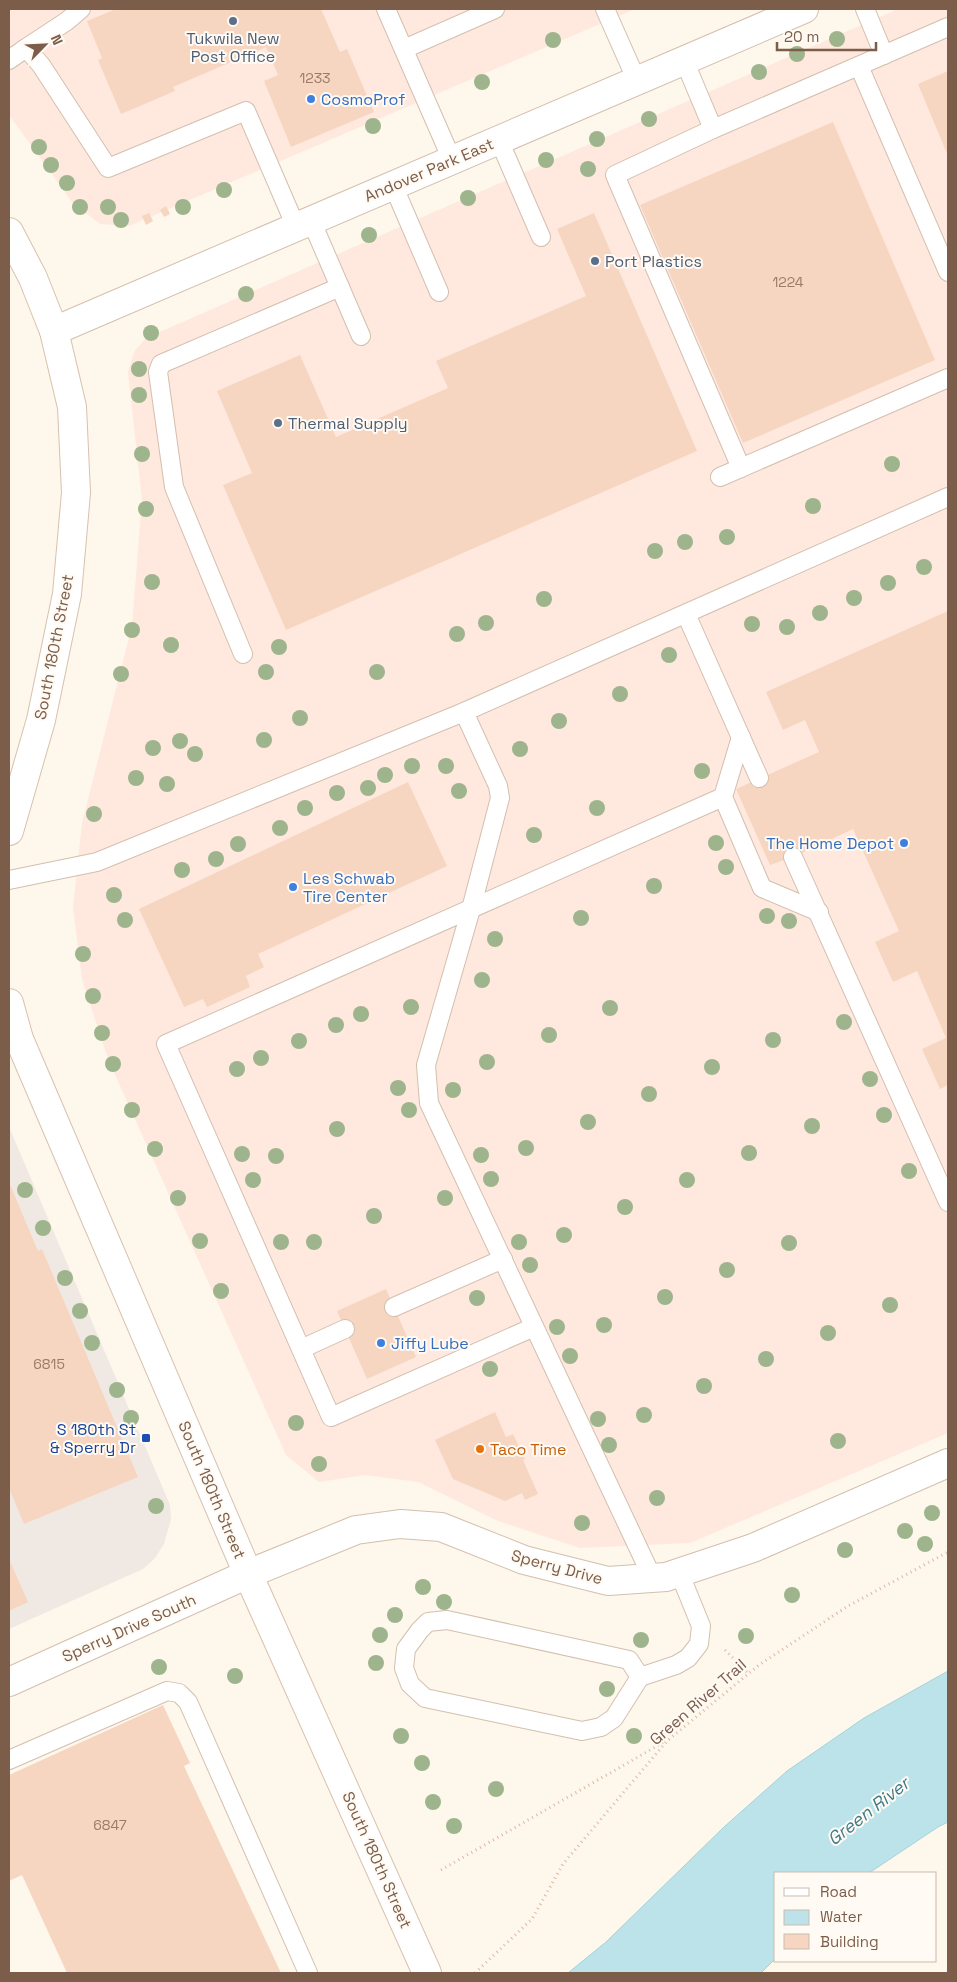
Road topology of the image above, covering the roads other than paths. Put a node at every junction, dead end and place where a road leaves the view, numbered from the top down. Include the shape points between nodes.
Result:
1 (80, 9) edge
2 (386, 9) edge
3 (495, 9) edge
4 (605, 9) edge
5 (804, 9) edge
6 (865, 9) edge
7 (948, 27) edge
8 (26, 48) junction
9 (404, 49) junction
10 (884, 55) junction
11 (9, 60) edge
12 (684, 60) junction
13 (859, 66) junction
14 (637, 81) junction
15 (713, 129) junction
16 (499, 140) junction
17 (452, 160) junction
18 (393, 185) junction
19 (304, 223) junction
20 (9, 232) edge
21 (541, 237) dead end
22 (948, 272) edge
23 (340, 287) junction
24 (439, 292) dead end
25 (54, 331) junction
26 (361, 336) dead end
27 (948, 378) edge
28 (741, 468) junction
29 (720, 476) dead end
30 (948, 497) edge
31 (686, 614) junction
32 (243, 654) dead end
33 (464, 712) junction
34 (740, 737) junction
35 (759, 778) dead end
36 (723, 797) junction
37 (9, 831) edge
38 (793, 857) dead end
39 (9, 880) edge
40 (471, 908) junction
41 (819, 912) junction
42 (9, 1003) edge
43 (948, 1202) edge
44 (502, 1259) junction
45 (394, 1307) dead end
46 (534, 1327) junction
47 (345, 1329) dead end
48 (301, 1348) junction
49 (948, 1463) edge
50 (679, 1572) junction
51 (248, 1574) junction
52 (652, 1578) junction
53 (640, 1676) junction
54 (9, 1682) edge
55 (9, 1760) edge
56 (308, 1973) edge
57 (427, 1973) edge

1 - 8 lane via 68,21
2 - 9 lane
3 - 9 lane
4 - 14 lane
5 - 12 street, Andover Park East
6 - 10 lane
7 - 10 lane
8 - 11 lane
8 - 19 lane via 41,65 108,168 246,111
9 - 17 lane
10 - 13 lane
12 - 14 street, Andover Park East
12 - 15 lane
13 - 15 lane
13 - 22 lane
14 - 16 street, Andover Park East
15 - 28 lane via 614,175
16 - 17 street, Andover Park East
16 - 21 lane
17 - 18 street, Andover Park East
18 - 19 street, Andover Park East
18 - 24 lane
19 - 23 lane
19 - 25 street, Andover Park East
20 - 25 street, South 180th Street via 33,278
23 - 26 lane
23 - 32 lane via 161,364 158,372 174,487
25 - 37 street, South 180th Street via 72,407 76,494 67,594 41,720
27 - 28 lane
28 - 29 lane
30 - 31 lane
31 - 33 lane
31 - 34 lane
33 - 39 lane via 97,862
33 - 40 lane via 498,786 500,798
34 - 35 lane
34 - 36 lane
36 - 40 lane
36 - 41 lane via 762,888
38 - 41 lane
40 - 44 lane via 426,1065 426,1080 429,1103
40 - 48 lane via 166,1044
41 - 43 lane
42 - 51 street, South 180th Street via 19,1039
44 - 45 lane
44 - 46 lane
46 - 48 lane via 332,1417
46 - 52 lane
47 - 48 lane
49 - 50 street, Sperry Drive via 752,1548
50 - 52 street, Sperry Drive
50 - 53 lane via 701,1626 699,1644 688,1658 676,1665
51 - 52 street, Sperry Drive via 356,1530 400,1524 441,1528 524,1560 608,1581
51 - 54 street, Sperry Drive South
51 - 57 street, South 180th Street
53 - 53 lane via 629,1660 447,1620 428,1622 420,1630 406,1649 404,1668 410,1684 425,1698 582,1731 601,1727 614,1718
55 - 56 lane via 167,1691 180,1693 188,1702

